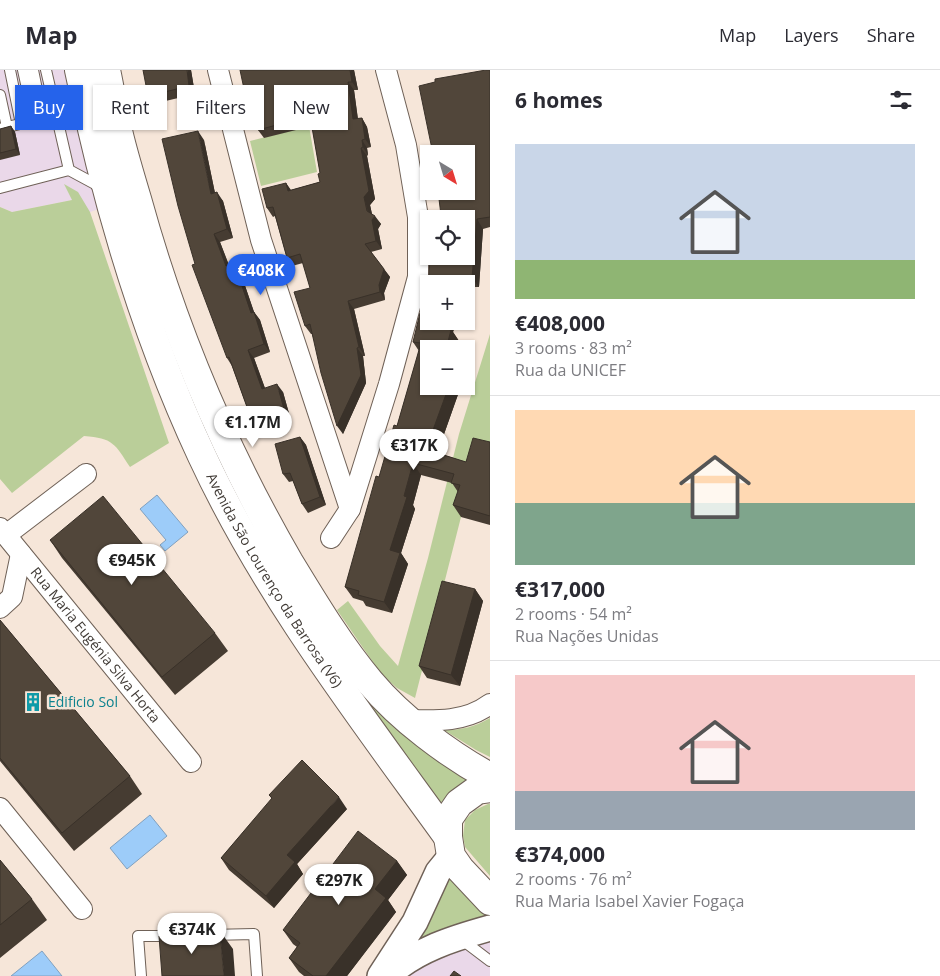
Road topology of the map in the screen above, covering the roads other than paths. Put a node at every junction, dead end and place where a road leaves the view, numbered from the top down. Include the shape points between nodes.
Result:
1 (10, 70) edge
2 (22, 70) edge
3 (33, 70) edge
4 (46, 70) edge
5 (79, 70) edge
6 (106, 70) edge
7 (218, 70) edge
8 (386, 70) edge
9 (27, 85) edge
10 (35, 85) edge
11 (49, 85) edge
12 (15, 92) edge
13 (0, 95) edge
14 (3, 128) edge
15 (60, 130) edge
16 (69, 170) junction
17 (0, 188) edge
18 (111, 205) junction
19 (86, 474) dead end
20 (350, 509) junction
21 (3, 532) edge
22 (331, 538) dead end
23 (21, 554) junction
24 (0, 608) edge
25 (490, 704) edge
26 (408, 720) junction
27 (191, 762) dead end
28 (490, 777) edge
29 (490, 788) edge
30 (0, 808) edge
31 (450, 846) junction
32 (490, 901) edge
33 (82, 909) dead end
34 (490, 928) edge
35 (490, 936) edge
36 (458, 937) junction
37 (490, 961) edge
38 (141, 976) edge
39 (257, 976) edge
40 (380, 976) edge
41 (388, 976) edge

1 - 12 lane
2 - 9 lane
3 - 10 lane
4 - 11 lane
5 - 18 main road, Avenida São Lourenço da Barrosa (V6)
6 - 26 main road, Avenida São Lourenço da Barrosa (V6) via 120,140 151,251 220,429 259,510 341,645 371,684
7 - 20 street via 260,240
8 - 20 street via 406,145 418,217 418,277
13 - 14 lane
15 - 16 lane
16 - 17 lane
16 - 18 lane via 96,184
18 - 31 main road, Avenida São Lourenço da Barrosa (V6) via 148,320 202,457 262,568 302,632
19 - 21 street
20 - 22 street
21 - 23 street, Rua Maria Eugénia Silva Horta
23 - 24 street via 12,597
23 - 27 street, Rua Maria Eugénia Silva Horta
25 - 26 street via 461,718
26 - 28 main road, Avenida São Lourenço da Barrosa (V6) via 434,742
29 - 31 main road via 477,790 459,803 448,818
30 - 33 street
31 - 32 main road, Avenida São Lourenço da Barrosa (V6) via 460,869
31 - 40 street via 415,922
34 - 36 street
35 - 36 street
36 - 37 lane
36 - 41 street via 431,948
38 - 39 lane via 138,936 254,934

